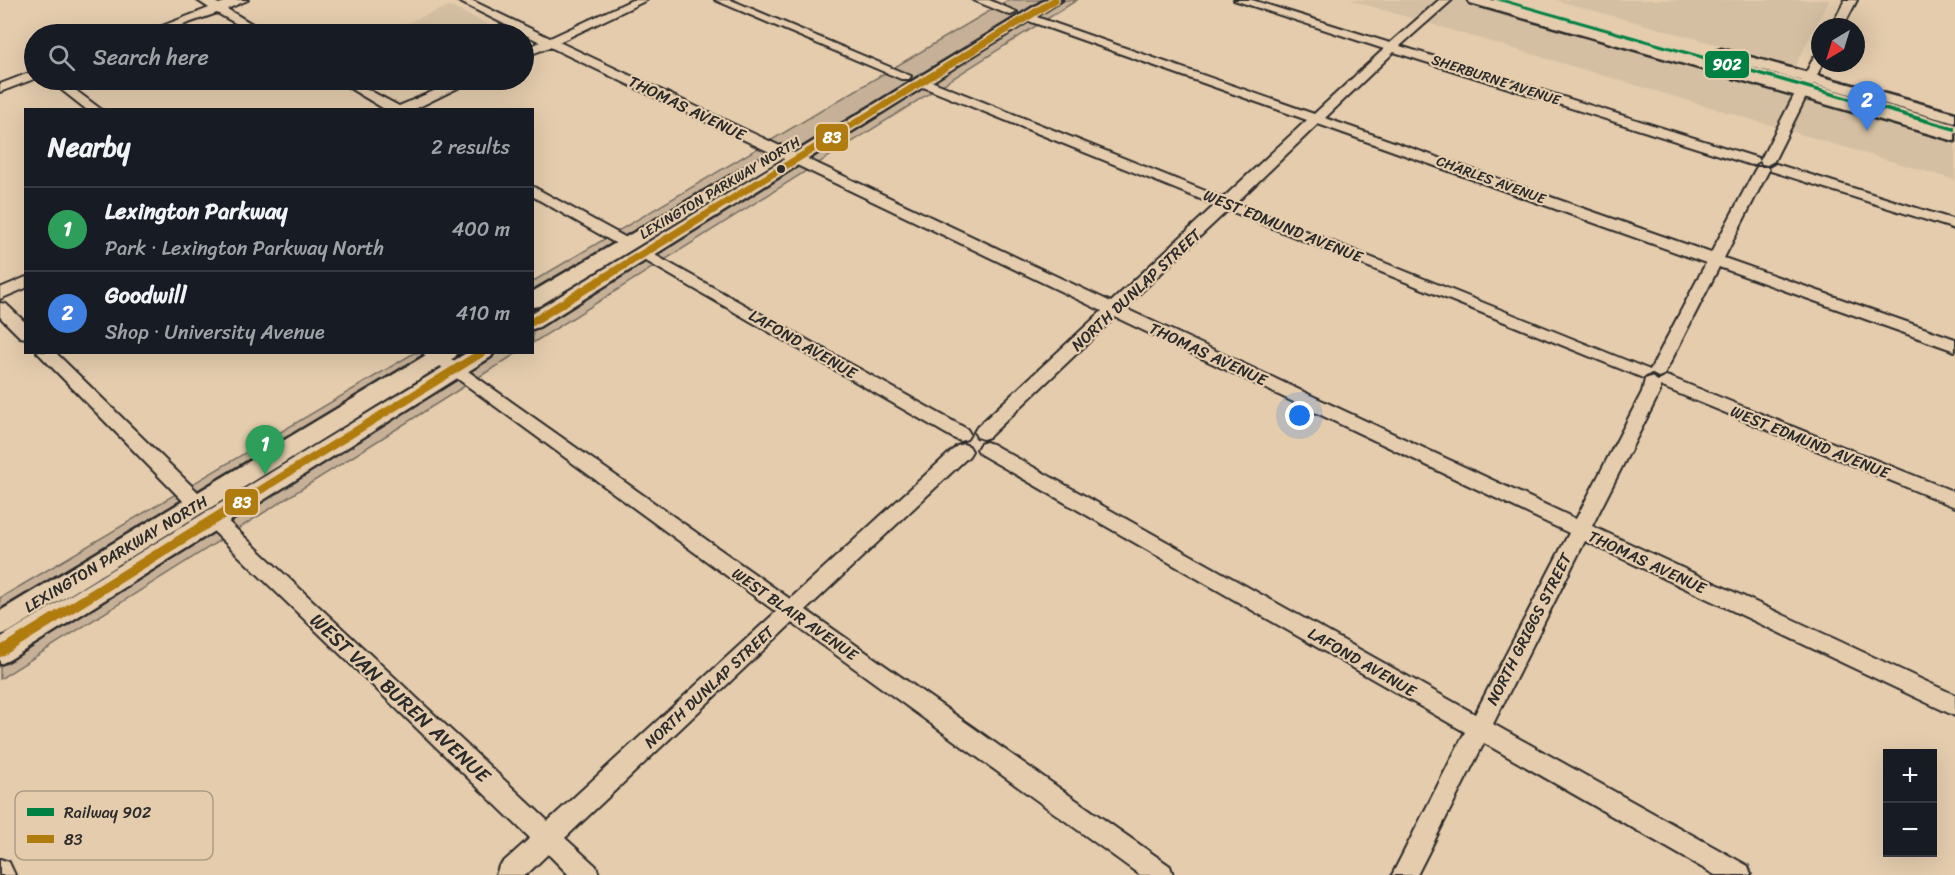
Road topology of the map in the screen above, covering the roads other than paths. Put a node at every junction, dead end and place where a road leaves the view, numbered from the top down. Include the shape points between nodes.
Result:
1 (203, 0) edge
2 (242, 0) edge
3 (462, 0) edge
4 (641, 0) edge
5 (721, 0) edge
6 (979, 0) edge
7 (1030, 0) edge
8 (1055, 0) edge
9 (1240, 0) edge
10 (1446, 0) edge
11 (1475, 0) edge
12 (1526, 0) edge
13 (1851, 0) edge
14 (218, 9) junction
15 (1019, 14) junction
16 (1842, 18) edge
17 (175, 24) edge
18 (245, 24) edge
19 (512, 24) edge
20 (534, 35) edge
21 (549, 42) junction
22 (1393, 47) junction
23 (534, 49) edge
24 (1812, 72) edge
25 (905, 76) junction
26 (24, 79) edge
27 (922, 82) junction
28 (1805, 85) junction
29 (0, 88) edge
30 (69, 90) edge
31 (360, 90) edge
32 (446, 90) edge
33 (93, 108) edge
34 (392, 108) edge
35 (405, 108) edge
36 (1317, 118) junction
37 (1955, 118) edge
38 (1955, 136) edge
39 (787, 156) junction
40 (1764, 165) junction
41 (534, 191) edge
42 (1227, 204) junction
43 (1955, 225) edge
44 (627, 244) junction
45 (644, 254) junction
46 (1716, 259) junction
47 (24, 283) edge
48 (0, 294) edge
49 (534, 301) edge
50 (0, 308) edge
51 (1114, 310) junction
52 (534, 321) edge
53 (24, 331) edge
54 (1955, 345) edge
55 (47, 354) edge
56 (472, 354) edge
57 (442, 359) edge
58 (1654, 377) junction
59 (984, 440) junction
60 (962, 442) junction
61 (1955, 500) edge
62 (206, 512) junction
63 (1580, 530) junction
64 (791, 611) junction
65 (0, 624) edge
66 (0, 652) edge
67 (1955, 706) edge
68 (1478, 728) junction
69 (548, 838) junction
70 (0, 871) edge
71 (3, 875) edge
72 (508, 875) edge
73 (587, 875) edge
74 (1161, 875) edge
75 (1404, 875) edge
76 (1738, 875) edge

1 - 14 street
2 - 14 street
3 - 19 street, THOMAS AVENUE
4 - 21 street
5 - 25 street
6 - 15 street, CHARLES AVENUE
7 - 15 main road, LEXINGTON PARKWAY NORTH
8 - 15 main road, LEXINGTON PARKWAY NORTH
9 - 22 street, SHERBURNE AVENUE
10 - 22 street, NORTH DUNLAP STREET
11 - 28 main road
12 - 28 main road
13 - 16 street
14 - 17 street
14 - 18 street
15 - 25 main road, LEXINGTON PARKWAY NORTH
15 - 27 main road, LEXINGTON PARKWAY NORTH
15 - 36 street, CHARLES AVENUE
20 - 21 street, THOMAS AVENUE
21 - 23 street
21 - 39 street, THOMAS AVENUE
22 - 36 street, NORTH DUNLAP STREET
22 - 40 street, SHERBURNE AVENUE
24 - 28 street, NORTH GRIGGS STREET
25 - 39 main road, LEXINGTON PARKWAY NORTH
26 - 29 street
27 - 39 main road, LEXINGTON PARKWAY NORTH
27 - 42 street, WEST EDMUND AVENUE
28 - 37 main road
28 - 38 main road
28 - 40 street, NORTH GRIGGS STREET
30 - 33 street
31 - 34 street
32 - 35 street
36 - 42 street, NORTH DUNLAP STREET
36 - 46 street, CHARLES AVENUE
39 - 44 main road, LEXINGTON PARKWAY NORTH
39 - 45 main road, LEXINGTON PARKWAY NORTH
39 - 51 street, THOMAS AVENUE
40 - 43 street, SHERBURNE AVENUE
40 - 46 street, NORTH GRIGGS STREET
41 - 44 street
42 - 51 street, NORTH DUNLAP STREET
42 - 58 street, WEST EDMUND AVENUE
44 - 49 main road, LEXINGTON PARKWAY NORTH
45 - 52 main road, LEXINGTON PARKWAY NORTH
45 - 60 street, LAFOND AVENUE
46 - 54 street, CHARLES AVENUE
46 - 58 street, NORTH GRIGGS STREET
47 - 48 street
50 - 53 street
51 - 59 street, NORTH DUNLAP STREET
51 - 63 street, THOMAS AVENUE
55 - 62 street, WEST VAN BUREN AVENUE
56 - 57 main road, LEXINGTON PARKWAY NORTH
57 - 62 main road, LEXINGTON PARKWAY NORTH
57 - 64 street, WEST BLAIR AVENUE
58 - 61 street, WEST EDMUND AVENUE
58 - 63 street, NORTH GRIGGS STREET via 1651,392
59 - 60 street via 972,430
59 - 68 street, LAFOND AVENUE
60 - 64 street, NORTH DUNLAP STREET
62 - 65 main road, LEXINGTON PARKWAY NORTH
62 - 66 main road, LEXINGTON PARKWAY NORTH
62 - 69 street, WEST VAN BUREN AVENUE
63 - 67 street, THOMAS AVENUE
63 - 68 street, NORTH GRIGGS STREET
64 - 69 street, NORTH DUNLAP STREET
64 - 74 street, WEST BLAIR AVENUE
68 - 75 street, NORTH GRIGGS STREET
68 - 76 street, LAFOND AVENUE
69 - 72 street, NORTH DUNLAP STREET
69 - 73 street, WEST VAN BUREN AVENUE
70 - 71 street

